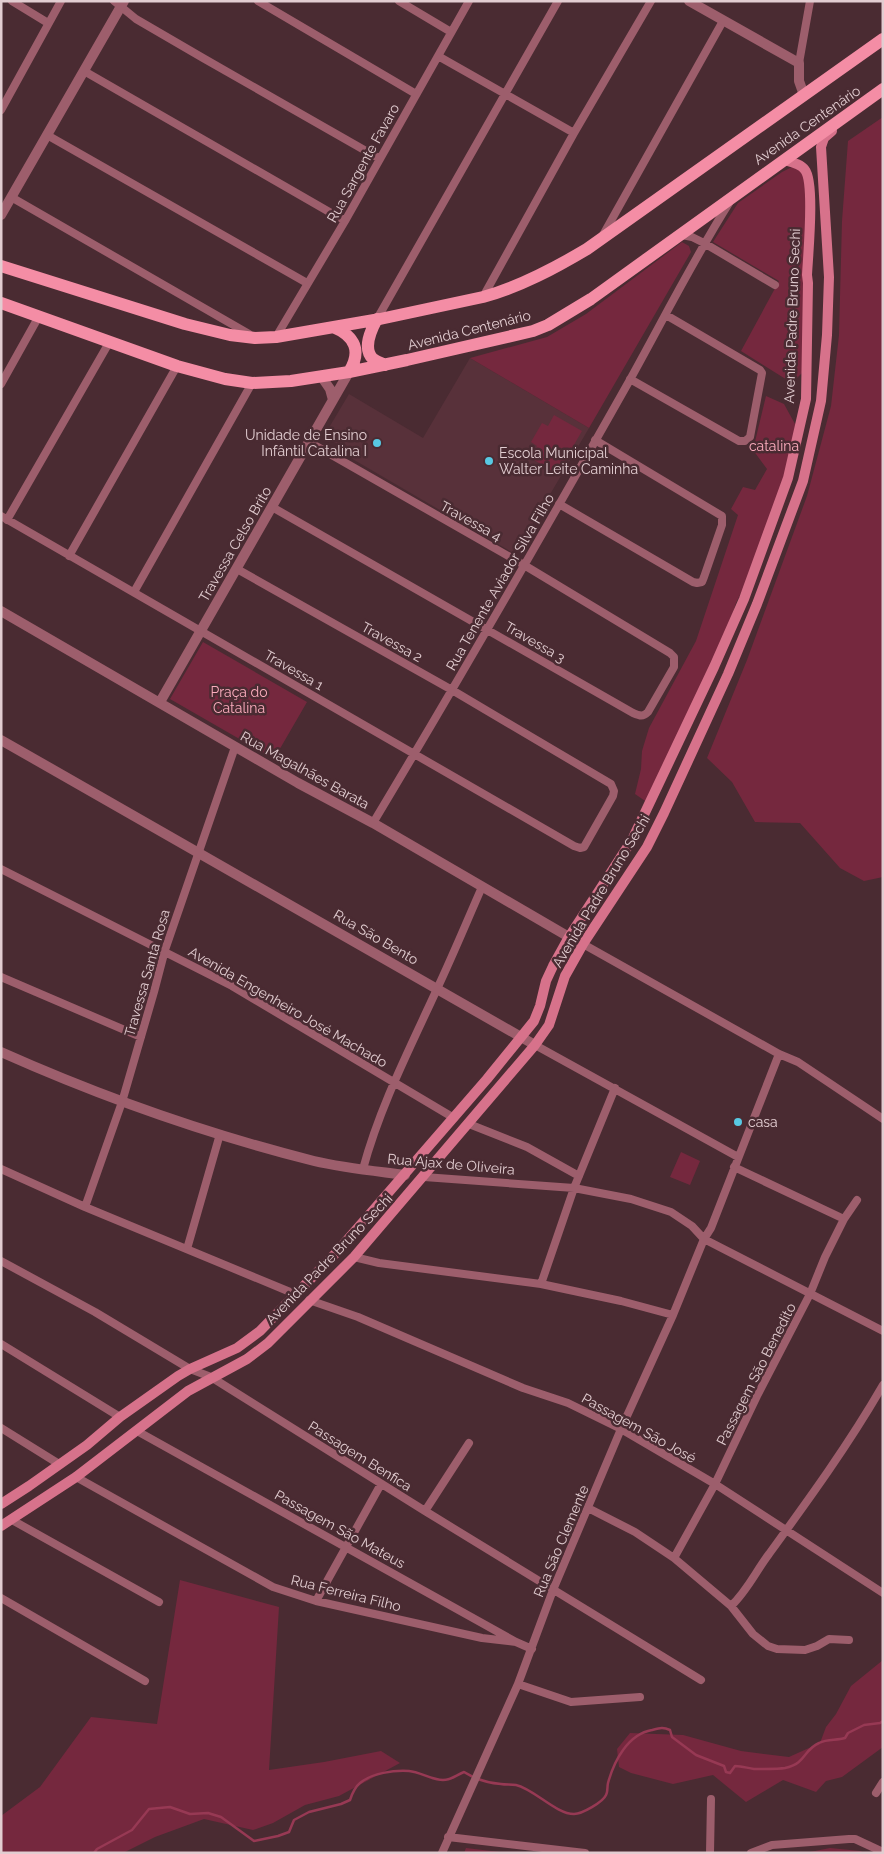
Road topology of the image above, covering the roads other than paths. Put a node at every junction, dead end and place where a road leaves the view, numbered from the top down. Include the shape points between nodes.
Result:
1 (12, 1) edge
2 (61, 1) edge
3 (258, 1) edge
4 (399, 1) edge
5 (469, 1) edge
6 (558, 1) edge
7 (651, 1) edge
8 (689, 1) edge
9 (810, 1) edge
10 (120, 3) edge
11 (723, 21) junction
12 (48, 23) junction
13 (451, 32) junction
14 (883, 39) edge
15 (438, 56) junction
16 (799, 64) junction
17 (84, 72) junction
18 (883, 89) edge
19 (416, 94) junction
20 (505, 94) junction
21 (804, 95) junction
22 (1, 110) edge
23 (842, 119) junction
24 (574, 133) junction
25 (47, 135) junction
26 (380, 159) junction
27 (784, 160) junction
28 (734, 195) junction
29 (11, 197) junction
30 (1, 215) edge
31 (345, 221) junction
32 (682, 235) junction
33 (600, 240) junction
34 (704, 243) junction
35 (1, 266) edge
36 (307, 283) junction
37 (775, 285) dead end
38 (484, 297) junction
39 (1, 303) edge
40 (666, 315) junction
41 (39, 316) junction
42 (377, 319) junction
43 (333, 327) junction
44 (276, 337) junction
45 (255, 338) junction
46 (110, 341) junction
47 (384, 364) junction
48 (177, 366) junction
49 (349, 372) junction
50 (321, 376) junction
51 (630, 379) junction
52 (252, 382) junction
53 (1, 384) edge
54 (333, 400) junction
55 (595, 440) junction
56 (309, 442) junction
57 (559, 504) junction
58 (272, 506) junction
59 (4, 518) edge
60 (69, 556) junction
61 (524, 565) junction
62 (237, 569) junction
63 (134, 592) junction
64 (1, 611) edge
65 (486, 629) junction
66 (201, 631) junction
67 (670, 654) joint
68 (452, 690) junction
69 (160, 702) junction
70 (1, 740) edge
71 (236, 747) junction
72 (414, 754) junction
73 (373, 823) junction
74 (574, 846) joint
75 (198, 852) junction
76 (1, 869) edge
77 (482, 887) junction
78 (569, 937) junction
79 (583, 944) junction
80 (165, 950) junction
81 (1, 977) edge
82 (438, 988) junction
83 (142, 1037) junction
84 (522, 1037) junction
85 (535, 1045) junction
86 (1, 1052) edge
87 (779, 1054) junction
88 (393, 1083) junction
89 (615, 1088) junction
90 (122, 1102) junction
91 (454, 1118) junction
92 (883, 1119) edge
93 (469, 1124) junction
94 (220, 1134) junction
95 (738, 1157) junction
96 (734, 1167) junction
97 (1, 1169) edge
98 (363, 1169) junction
99 (405, 1174) junction
100 (579, 1176) junction
101 (424, 1177) junction
102 (574, 1188) junction
103 (857, 1200) dead end
104 (85, 1207) junction
105 (844, 1219) junction
106 (704, 1239) junction
107 (187, 1249) junction
108 (354, 1257) junction
109 (1, 1260) edge
110 (541, 1284) junction
111 (295, 1294) junction
112 (810, 1294) junction
113 (309, 1300) junction
114 (673, 1315) junction
115 (883, 1331) edge
116 (1, 1344) edge
117 (190, 1369) junction
118 (211, 1377) junction
119 (883, 1385) edge
120 (120, 1417) junction
121 (1, 1428) edge
122 (620, 1429) junction
123 (137, 1431) junction
124 (469, 1443) dead end
125 (59, 1464) junction
126 (76, 1477) junction
127 (381, 1484) junction
128 (715, 1484) junction
129 (1, 1504) edge
130 (588, 1508) junction
131 (425, 1511) junction
132 (12, 1520) junction
133 (1, 1526) edge
134 (787, 1530) junction
135 (346, 1547) junction
136 (674, 1558) junction
137 (553, 1590) junction
138 (883, 1592) edge
139 (1, 1598) edge
140 (316, 1600) junction
141 (159, 1602) dead end
142 (731, 1606) junction
143 (849, 1640) dead end
144 (516, 1642) junction
145 (532, 1649) junction
146 (701, 1680) dead end
147 (145, 1681) dead end
148 (518, 1684) junction
149 (640, 1698) dead end
150 (883, 1782) edge
151 (876, 1793) dead end
152 (711, 1800) dead end
153 (448, 1837) junction
154 (883, 1852) edge
155 (442, 1853) edge
156 (585, 1853) edge
157 (710, 1853) edge
158 (751, 1853) edge

1 - 12 street
2 - 12 street
3 - 19 street
4 - 13 street
5 - 13 street, Rua Sargente Favaro
6 - 20 street
7 - 24 street
8 - 11 street
9 - 16 street
10 - 17 street
10 - 26 street via 136,18 194,53
11 - 16 street
11 - 33 street
12 - 22 street
13 - 15 street, Rua Sargente Favaro
14 - 21 main road, Avenida Centenário
15 - 19 street, Rua Sargente Favaro
15 - 20 street
16 - 21 street via 798,81
17 - 25 street
17 - 31 street
18 - 23 main road, Avenida Centenário
19 - 26 street, Rua Sargente Favaro
20 - 24 street
20 - 42 street
21 - 33 main road, Avenida Centenário
23 - 27 main road, Avenida Centenário
23 - 79 main road, Avenida Padre Bruno Sechi via 821,143 829,277 826,335 821,400 803,481 728,674 664,813 647,847
24 - 38 street
25 - 29 street
25 - 36 street
26 - 31 street, Rua Sargente Favaro
27 - 28 main road, Avenida Centenário
27 - 78 main road, Avenida Padre Bruno Sechi via 805,169 810,190 806,399 788,478 744,600 632,840
28 - 32 main road, Avenida Centenário
28 - 34 street, Rua Tenente Aviador Silva Filho
29 - 30 street
29 - 45 street
31 - 36 street, Rua Sargente Favaro
32 - 34 street
32 - 47 main road, Avenida Centenário via 548,325
33 - 38 main road, Avenida Centenário via 548,271
34 - 37 street
34 - 40 street, Rua Tenente Aviador Silva Filho
35 - 45 main road, Avenida Centenário via 194,327
36 - 44 street, Rua Sargente Favaro
38 - 42 main road, Avenida Centenário
39 - 41 main road, Avenida Centenário
40 - 51 street, Rua Tenente Aviador Silva Filho
40 - 51 street via 760,370 750,437 745,442 739,441
41 - 46 main road, Avenida Centenário
41 - 53 street
42 - 43 main road, Avenida Centenário
42 - 47 main road via 369,335 368,350 373,359
43 - 44 main road, Avenida Centenário
43 - 49 main road via 352,339 356,355
44 - 45 main road, Avenida Centenário
46 - 48 main road, Avenida Centenário
46 - 59 street
47 - 49 main road, Avenida Centenário
48 - 52 main road, Avenida Centenário via 225,379
48 - 60 street
49 - 50 main road, Avenida Centenário
49 - 54 street, Travessa Celso Brito
50 - 52 main road, Avenida Centenário
50 - 54 street via 330,388
51 - 55 street, Rua Tenente Aviador Silva Filho
52 - 63 street
54 - 56 street, Travessa Celso Brito
55 - 57 street, Rua Tenente Aviador Silva Filho
55 - 57 street via 722,516 722,525 702,582 693,582
56 - 58 street, Travessa Celso Brito
56 - 61 street, Travessa 4
57 - 61 street, Rua Tenente Aviador Silva Filho
58 - 62 street, Travessa Celso Brito
58 - 65 street, Travessa 3
59 - 60 street, Travessa 1
60 - 63 street, Travessa 1
61 - 65 street, Rua Tenente Aviador Silva Filho
61 - 67 street, Travessa 4
62 - 66 street, Travessa Celso Brito
62 - 68 street, Travessa 2
63 - 66 street, Travessa 1
64 - 69 street, Rua Magalhães Barata
65 - 67 street, Travessa 3 via 639,716 648,712 674,666 674,657
65 - 68 street, Rua Tenente Aviador Silva Filho
66 - 69 street, Travessa Celso Brito
66 - 72 street, Travessa 1
68 - 72 street, Rua Tenente Aviador Silva Filho
68 - 74 street, Travessa 2 via 611,784 613,796 588,842 580,848
69 - 71 street, Rua Magalhães Barata
70 - 75 street, Rua São Bento
71 - 73 street, Rua Magalhães Barata
71 - 75 street, Travessa Santa Rosa
72 - 73 street, Rua Tenente Aviador Silva Filho
72 - 74 street, Travessa 1
73 - 77 street, Rua Magalhães Barata
75 - 80 street, Travessa Santa Rosa
75 - 82 street, Rua São Bento
76 - 80 street, Avenida Engenheiro José Machado
77 - 78 street, Rua Magalhães Barata
77 - 82 street
78 - 84 main road, Avenida Padre Bruno Sechi via 546,981 534,1020
79 - 85 main road, Avenida Padre Bruno Sechi via 565,976 549,1025
79 - 87 street
80 - 83 street, Travessa Santa Rosa
80 - 88 street, Avenida Engenheiro José Machado via 232,986
81 - 83 street
82 - 84 street, Rua São Bento
82 - 88 street
83 - 90 street, Travessa Santa Rosa
84 - 85 street, Rua São Bento
84 - 91 main road, Avenida Padre Bruno Sechi
85 - 89 street, Rua São Bento
85 - 93 main road, Avenida Padre Bruno Sechi
86 - 90 street, Rua Ajax de Oliveira
87 - 92 street via 798,1062
87 - 95 street, Rua São Clemente
88 - 91 street, Avenida Engenheiro José Machado
88 - 98 street
89 - 95 street, Rua São Bento
89 - 100 street
90 - 94 street, Rua Ajax de Oliveira
90 - 104 street, Travessa Santa Rosa
91 - 99 main road, Avenida Padre Bruno Sechi
93 - 100 street via 527,1147
93 - 101 main road, Avenida Padre Bruno Sechi
94 - 98 street, Rua Ajax de Oliveira via 316,1161
94 - 107 street
95 - 96 street, Rua São Clemente
96 - 105 street
96 - 106 street, Rua São Clemente
97 - 104 street
98 - 99 street, Rua Ajax de Oliveira
99 - 101 main road, Rua Ajax de Oliveira
99 - 111 main road, Avenida Padre Bruno Sechi
100 - 102 street
101 - 102 street, Rua Ajax de Oliveira
101 - 108 main road, Avenida Padre Bruno Sechi
102 - 106 street, Rua Ajax de Oliveira via 632,1199 671,1212
102 - 110 street
103 - 105 street, Passagem São Benedito
104 - 107 street
105 - 112 street, Passagem São Benedito
106 - 112 street, Rua Ajax de Oliveira
106 - 114 street, Rua São Clemente
107 - 111 street
108 - 110 street via 379,1264
108 - 113 main road, Avenida Padre Bruno Sechi
109 - 117 street, Passagem Benfica
110 - 114 street
111 - 117 main road, Avenida Padre Bruno Sechi via 260,1331 237,1348
112 - 115 street, Rua Ajax de Oliveira
112 - 128 street, Passagem São Benedito via 756,1396
113 - 118 main road, Avenida Padre Bruno Sechi via 268,1344
113 - 122 street, Passagem São José via 358,1316 523,1388 568,1403
114 - 122 street, Rua São Clemente
116 - 120 street
117 - 118 street, Passagem Benfica
117 - 120 main road, Avenida Padre Bruno Sechi
118 - 123 main road, Avenida Padre Bruno Sechi
118 - 127 street, Passagem Benfica
119 - 134 street via 859,1428
120 - 125 main road, Avenida Padre Bruno Sechi
121 - 125 street
122 - 128 street, Passagem São José
122 - 130 street, Rua São Clemente
123 - 126 main road, Avenida Padre Bruno Sechi
123 - 135 street, Passagem São Mateus
124 - 131 street
125 - 129 main road, Avenida Padre Bruno Sechi
126 - 132 main road, Avenida Padre Bruno Sechi
126 - 140 street, Rua Ferreira Filho via 272,1587
127 - 131 street, Passagem Benfica
127 - 135 street
128 - 134 street, Passagem São José
128 - 136 street, Passagem São Benedito
130 - 136 street via 635,1532
130 - 137 street, Rua São Clemente
131 - 137 street, Passagem Benfica
132 - 133 main road, Avenida Padre Bruno Sechi
132 - 141 street
134 - 138 street, Passagem São José
134 - 142 street
135 - 140 street
135 - 144 street, Passagem São Mateus
136 - 142 street
137 - 145 street, Rua São Clemente
137 - 146 street, Passagem Benfica
139 - 147 street
140 - 144 street, Rua Ferreira Filho via 482,1638
142 - 143 street via 752,1634 777,1649 805,1650 829,1639
144 - 145 street, Passagem São Mateus
145 - 148 street, Rua São Clemente
148 - 149 street via 571,1702
148 - 153 street, Rua São Clemente
150 - 151 street
152 - 157 street
153 - 155 street, Rua São Clemente
153 - 156 street
154 - 158 street via 849,1838 772,1845

